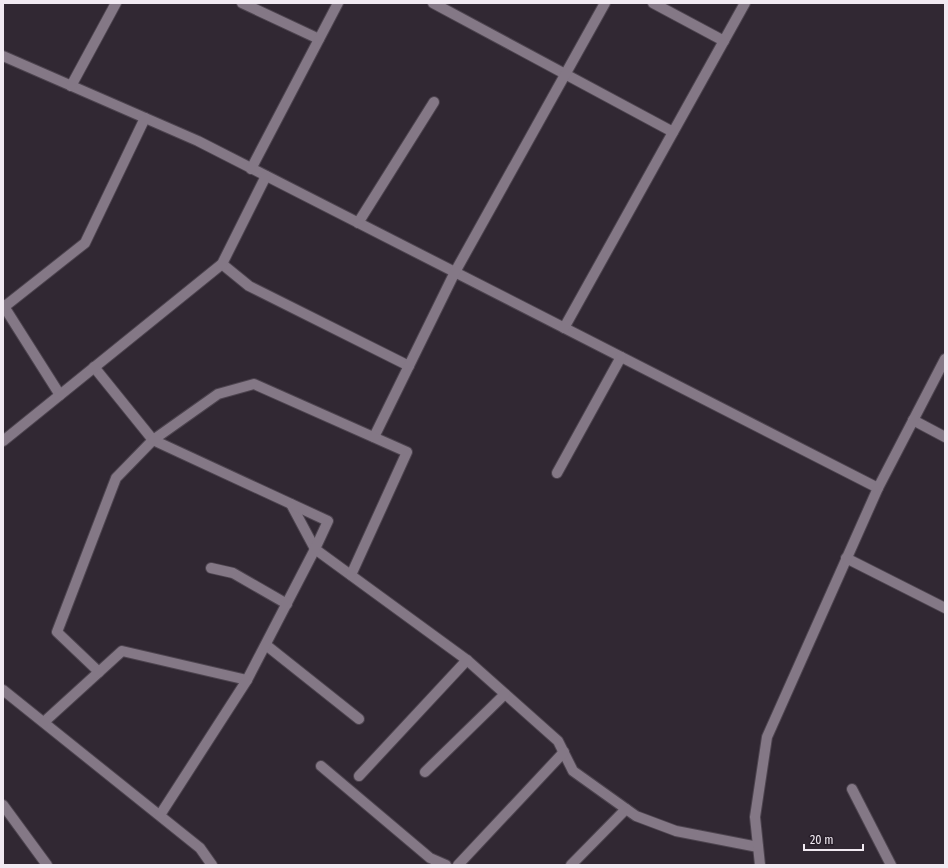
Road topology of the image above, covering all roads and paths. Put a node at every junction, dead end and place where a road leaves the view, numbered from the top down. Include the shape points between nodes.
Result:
1 (116, 3) edge
2 (242, 3) edge
3 (338, 3) edge
4 (433, 3) edge
5 (605, 3) edge
6 (654, 3) edge
7 (745, 3) edge
8 (449, 7) edge
9 (319, 39) junction
10 (724, 42) junction
11 (3, 56) edge
12 (566, 74) junction
13 (71, 86) junction
14 (434, 102) dead end
15 (145, 118) junction
16 (673, 132) junction
17 (251, 169) junction
18 (266, 176) junction
19 (358, 223) junction
20 (222, 264) junction
21 (455, 272) junction
22 (3, 306) edge
23 (564, 328) junction
24 (621, 357) junction
25 (945, 359) edge
26 (409, 366) junction
27 (94, 367) junction
28 (60, 395) junction
29 (913, 420) junction
30 (374, 437) junction
31 (945, 437) edge
32 (153, 440) junction
33 (3, 441) edge
34 (557, 473) dead end
35 (878, 488) junction
36 (291, 504) junction
37 (315, 549) junction
38 (846, 558) junction
39 (210, 568) dead end
40 (351, 575) junction
41 (287, 604) junction
42 (945, 608) edge
43 (266, 645) junction
44 (467, 660) junction
45 (100, 672) junction
46 (247, 680) junction
47 (3, 690) edge
48 (505, 694) junction
49 (359, 719) dead end
50 (44, 722) junction
51 (564, 752) junction
52 (321, 766) dead end
53 (424, 772) dead end
54 (359, 776) dead end
55 (852, 789) dead end
56 (3, 805) edge
57 (626, 809) junction
58 (160, 815) junction
59 (758, 846) junction
60 (47, 865) edge
61 (212, 865) edge
62 (446, 865) edge
63 (458, 865) edge
64 (571, 865) edge
65 (760, 865) edge
66 (891, 865) edge

1 - 13 street
2 - 9 street
3 - 9 street
4 - 8 street
5 - 12 street
6 - 10 street
7 - 10 street
8 - 12 street
9 - 17 street
10 - 16 street
11 - 13 street
12 - 16 street
12 - 21 street
13 - 15 street
14 - 19 street
15 - 17 street via 198,141
15 - 22 street via 85,243
16 - 23 street
17 - 18 street
18 - 19 street
18 - 20 street
19 - 21 street
20 - 26 street via 249,286
20 - 27 street
21 - 23 street
21 - 26 street
22 - 28 street
23 - 24 street
24 - 34 street
24 - 35 street
25 - 29 street
26 - 30 street
27 - 28 street
27 - 32 street
28 - 33 street
29 - 31 street
29 - 35 street
30 - 32 street via 254,384 218,394
30 - 40 street via 408,452
32 - 36 street
32 - 45 street via 116,478 57,632
35 - 38 street
36 - 37 street
36 - 37 street via 328,521
37 - 40 street
37 - 41 street
38 - 42 street
38 - 59 street via 767,737 755,817
39 - 41 street via 233,573
40 - 44 street
41 - 43 street
43 - 46 street
43 - 49 street
44 - 48 street
44 - 54 street
45 - 46 street via 122,651
45 - 50 street
46 - 58 street
47 - 50 street
48 - 51 street via 558,741
48 - 53 street
50 - 58 street
51 - 57 street via 573,771
51 - 63 street
52 - 62 street via 430,858
55 - 66 street
56 - 60 street
57 - 59 street via 636,816 676,832
57 - 64 street
58 - 61 street via 200,848
59 - 65 street

